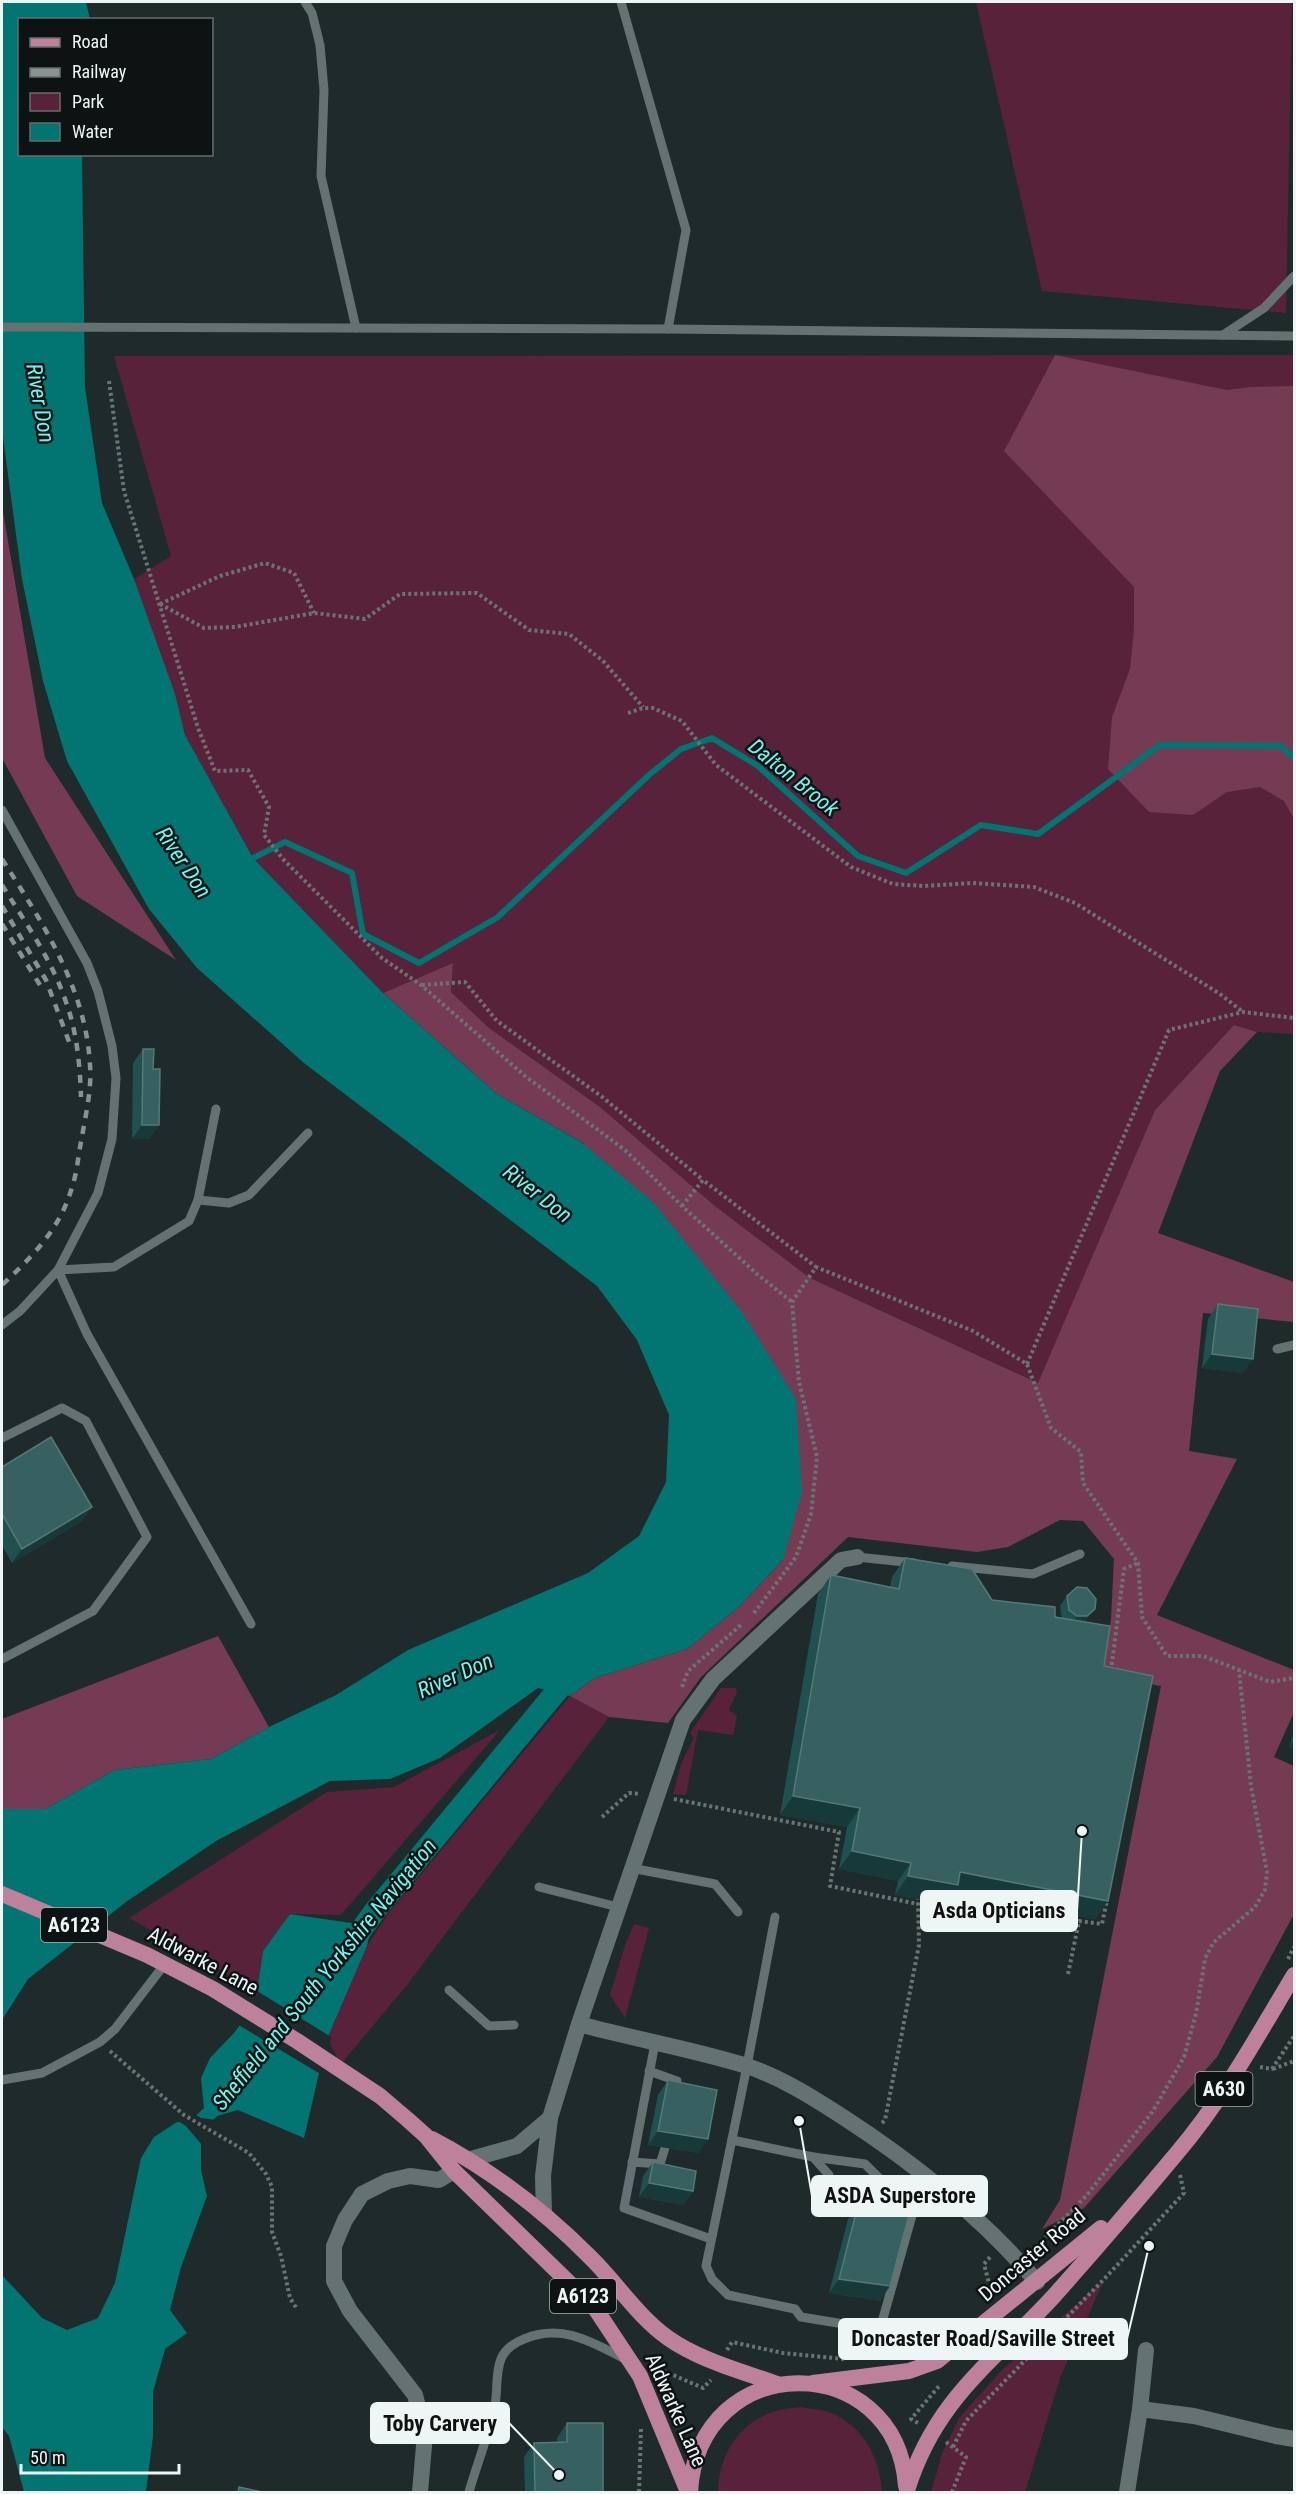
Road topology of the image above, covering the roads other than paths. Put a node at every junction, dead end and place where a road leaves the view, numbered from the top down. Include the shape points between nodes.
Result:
1 (305, 2) edge
2 (621, 2) edge
3 (1294, 276) edge
4 (2, 327) edge
5 (356, 328) junction
6 (668, 329) junction
7 (1222, 336) junction
8 (1294, 336) edge
9 (2, 810) edge
10 (216, 1109) dead end
11 (308, 1133) dead end
12 (198, 1200) junction
13 (58, 1270) junction
14 (2, 1325) edge
15 (1294, 1345) edge
16 (1277, 1349) dead end
17 (2, 1438) edge
18 (1080, 1554) dead end
19 (857, 1557) joint
20 (928, 1564) edge
21 (939, 1565) edge
22 (251, 1624) dead end
23 (2, 1659) edge
24 (631, 1868) junction
25 (539, 1887) dead end
26 (2, 1894) edge
27 (618, 1907) junction
28 (738, 1912) dead end
29 (775, 1917) dead end
30 (164, 1965) junction
31 (1294, 1975) edge
32 (449, 1990) dead end
33 (579, 2024) junction
34 (514, 2025) dead end
35 (655, 2043) junction
36 (747, 2066) junction
37 (650, 2071) junction
38 (2, 2080) edge
39 (674, 2098) edge
40 (550, 2118) junction
41 (426, 2136) junction
42 (732, 2140) junction
43 (665, 2148) edge
44 (813, 2157) junction
45 (471, 2159) junction
46 (632, 2162) junction
47 (454, 2171) junction
48 (829, 2175) dead end
49 (1140, 2194) junction
50 (544, 2214) junction
51 (711, 2240) junction
52 (1037, 2282) junction
53 (1146, 2350) dead end
54 (631, 2362) junction
55 (813, 2383) junction
56 (777, 2384) junction
57 (1140, 2409) junction
58 (1294, 2439) edge
59 (906, 2491) edge
60 (420, 2493) edge
61 (469, 2493) edge
62 (689, 2493) edge
63 (1127, 2493) edge

1 - 5 lane via 320,45 324,90 321,176
2 - 6 lane via 686,230
3 - 7 lane via 1264,308
4 - 5 lane
5 - 6 lane
6 - 7 lane
7 - 8 lane
9 - 13 lane via 87,963 112,1046 116,1078 112,1139 98,1193
10 - 12 lane
11 - 12 lane via 249,1195 229,1203
12 - 13 lane via 189,1221 114,1267
13 - 14 lane
13 - 22 lane via 87,1334
15 - 16 lane
17 - 23 lane via 62,1408 86,1421 147,1537 93,1611
18 - 21 lane via 1033,1574
19 - 20 lane
19 - 24 street via 842,1560 713,1679 683,1720
24 - 27 street
24 - 28 lane via 715,1884
25 - 27 lane
26 - 30 main road, Aldwarke Lane / A6123
27 - 33 street
29 - 36 lane
30 - 38 lane via 100,2042 42,2073
30 - 41 main road, Aldwarke Lane / A6123 via 213,1989 380,2096
31 - 49 main road, Doncaster Road / A630 via 1197,2130
32 - 34 lane via 489,2025
33 - 35 street
33 - 40 street
35 - 36 street
35 - 37 lane
36 - 42 lane
36 - 52 street via 796,2087 894,2150 964,2209
37 - 39 lane via 677,2081
37 - 46 lane
40 - 45 street via 518,2146
40 - 50 street via 543,2176
41 - 45 main road, Aldwarke Lane / A6123
41 - 47 main road, Aldwarke Lane / A6123
42 - 44 lane
42 - 51 lane
43 - 46 lane via 660,2164
44 - 48 lane
44 - 51 lane via 865,2164 913,2212 882,2322 868,2328 801,2317 795,2309 728,2295 712,2279 706,2265
45 - 50 main road, Aldwarke Lane / A6123
46 - 51 lane via 624,2208
47 - 54 main road, Aldwarke Lane / A6123 via 595,2308
47 - 60 street via 439,2180 410,2176 388,2181 362,2194 334,2246 334,2281 339,2291 415,2395 425,2434
49 - 52 main road, Doncaster Road / A630
49 - 59 main road, Doncaster Road / A630 via 1052,2298 957,2395 931,2432
50 - 56 main road, Aldwarke Lane / A6123 via 666,2337 686,2349
52 - 55 main road, Doncaster Road / A630 via 937,2361 909,2371
53 - 57 street
54 - 61 lane via 579,2336 559,2332 535,2334 513,2343 501,2357 495,2405
54 - 62 main road, Aldwarke Lane / A6123
55 - 56 main road
55 - 59 main road via 836,2389 876,2415 900,2455
56 - 62 main road via 752,2392 712,2425 699,2447
57 - 58 street via 1194,2416
57 - 63 street

